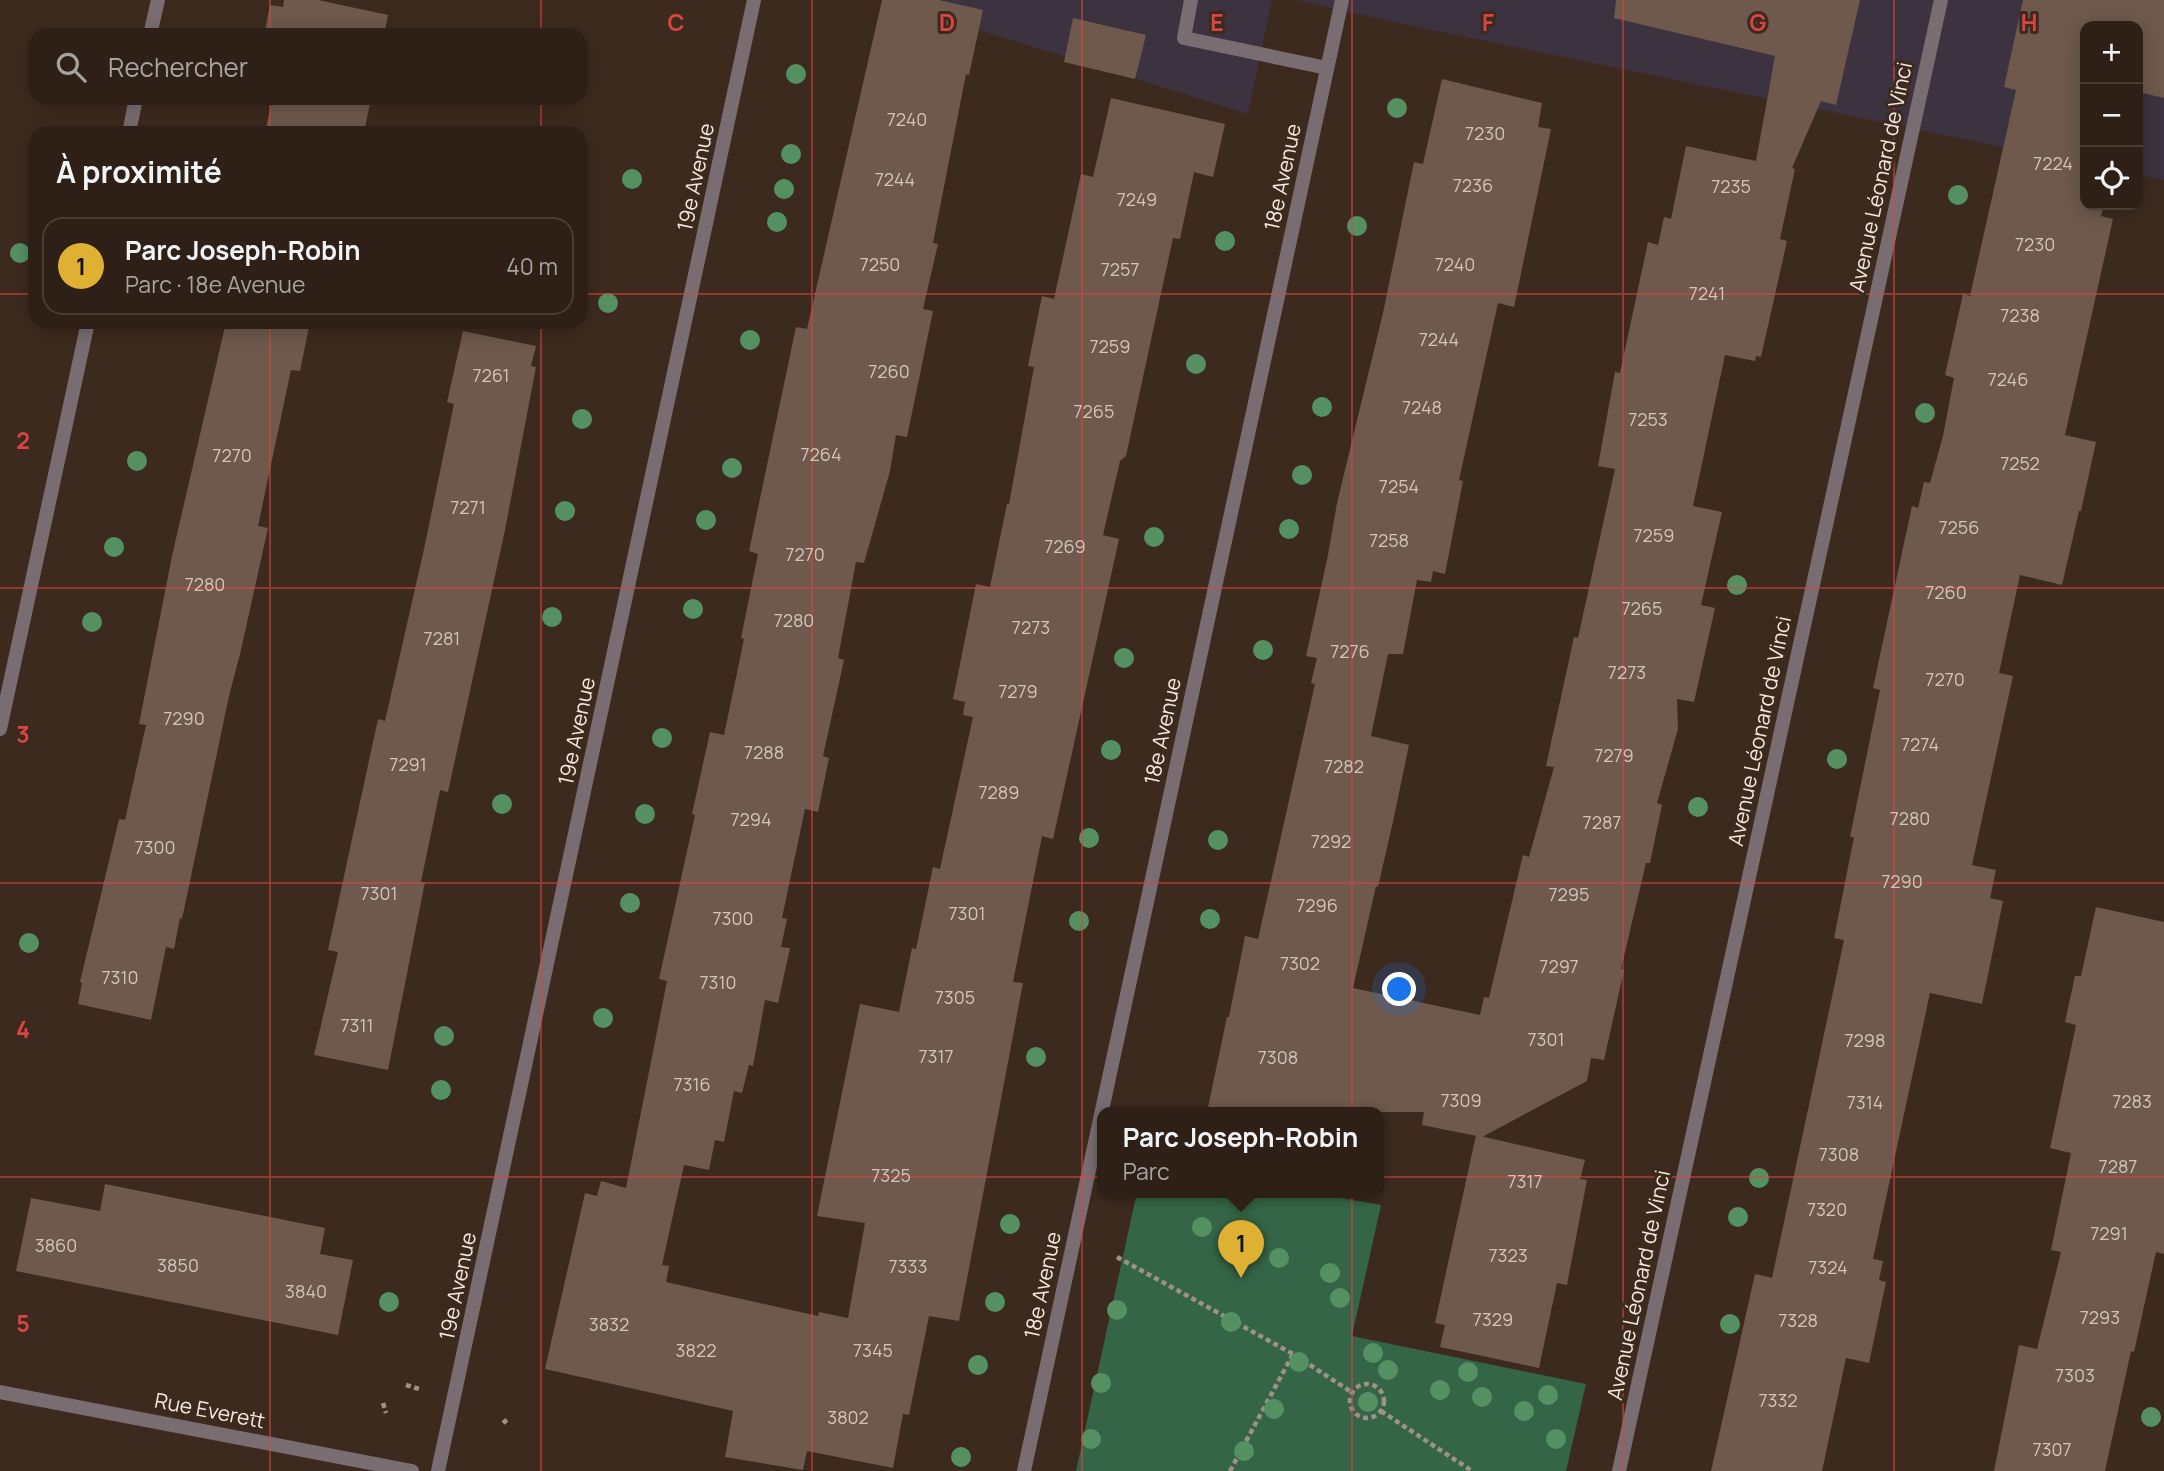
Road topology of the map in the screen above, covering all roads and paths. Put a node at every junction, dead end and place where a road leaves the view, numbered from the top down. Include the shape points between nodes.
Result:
1 (158, 0) edge
2 (754, 0) edge
3 (1191, 0) edge
4 (1342, 0) edge
5 (1941, 0) edge
6 (152, 28) edge
7 (1327, 68) junction
8 (135, 105) edge
9 (130, 126) edge
10 (86, 329) edge
11 (0, 729) edge
12 (1103, 1107) edge
13 (1097, 1133) edge
14 (1116, 1257) dead end
15 (1293, 1354) junction
16 (0, 1392) edge
17 (1353, 1393) junction
18 (383, 1403) dead end
19 (1381, 1411) junction
20 (386, 1413) dead end
21 (412, 1471) edge
22 (439, 1471) edge
23 (1024, 1471) edge
24 (1230, 1471) edge
25 (1472, 1471) edge
26 (1619, 1471) edge

1 - 6 street
2 - 22 street, 19e Avenue
3 - 7 street via 1184,38
4 - 7 street, 18e Avenue
5 - 26 street, Avenue Léonard de Vinci
7 - 12 street, 18e Avenue
8 - 9 street
10 - 11 street
13 - 23 street, 18e Avenue
14 - 15 path
15 - 17 path
15 - 24 path
16 - 21 street, Rue Everett
17 - 19 path via 1350,1403 1355,1413 1371,1418
17 - 19 path via 1361,1385 1376,1387 1383,1395
18 - 20 path
19 - 25 path

